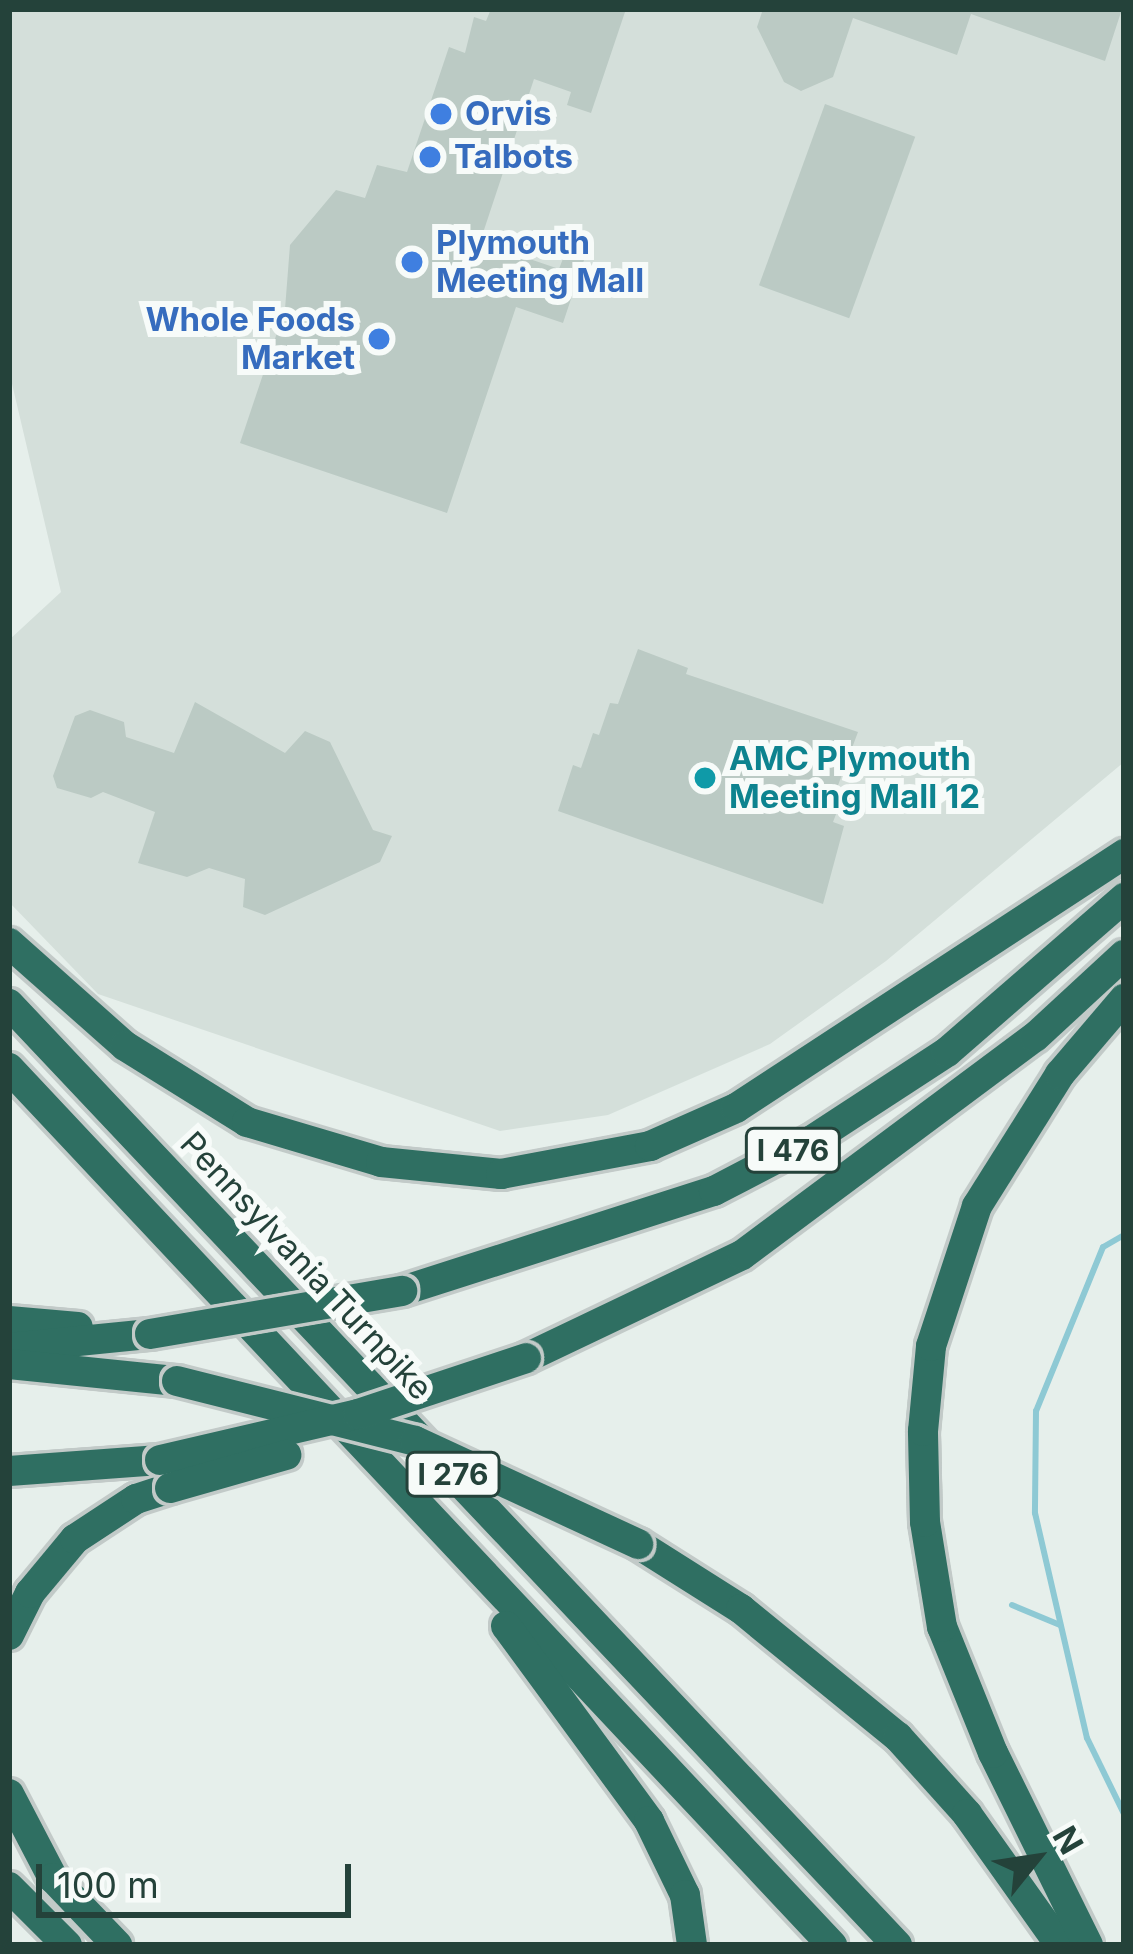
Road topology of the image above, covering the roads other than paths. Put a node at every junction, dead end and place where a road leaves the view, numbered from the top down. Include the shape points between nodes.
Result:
1 (1124, 854) edge
2 (1124, 898) edge
3 (9, 943) edge
4 (1124, 955) edge
5 (1124, 999) edge
6 (9, 1004) edge
7 (9, 1068) edge
8 (9, 1321) edge
9 (150, 1334) junction
10 (9, 1348) edge
11 (9, 1364) edge
12 (9, 1471) edge
13 (165, 1474) junction
14 (432, 1524) junction
15 (9, 1635) edge
16 (9, 1794) edge
17 (9, 1887) edge
18 (67, 1945) edge
19 (117, 1945) edge
20 (692, 1945) edge
21 (832, 1945) edge
22 (897, 1945) edge
23 (1060, 1945) edge
24 (1088, 1945) edge

1 - 3 highway via 736,1108 650,1146 501,1174 381,1162 248,1122 125,1046
2 - 9 highway, I 476, bridge via 947,1052 812,1140 714,1191 402,1291
4 - 13 highway, I 476, bridge via 1035,1037 742,1255 370,1429
5 - 24 highway via 1060,1074 976,1206 931,1346 923,1431 928,1552 949,1646
6 - 22 highway, Pennsylvania Turnpike / I 276
7 - 14 highway, I 276
8 - 9 highway
9 - 10 highway, I 476
11 - 23 highway, bridge via 177,1381 416,1441 638,1544 741,1609 898,1737 968,1814
12 - 13 highway
13 - 15 highway via 75,1539 40,1578
14 - 20 highway via 649,1821 685,1895
14 - 21 highway, I 276
16 - 19 highway via 53,1878
17 - 18 highway

